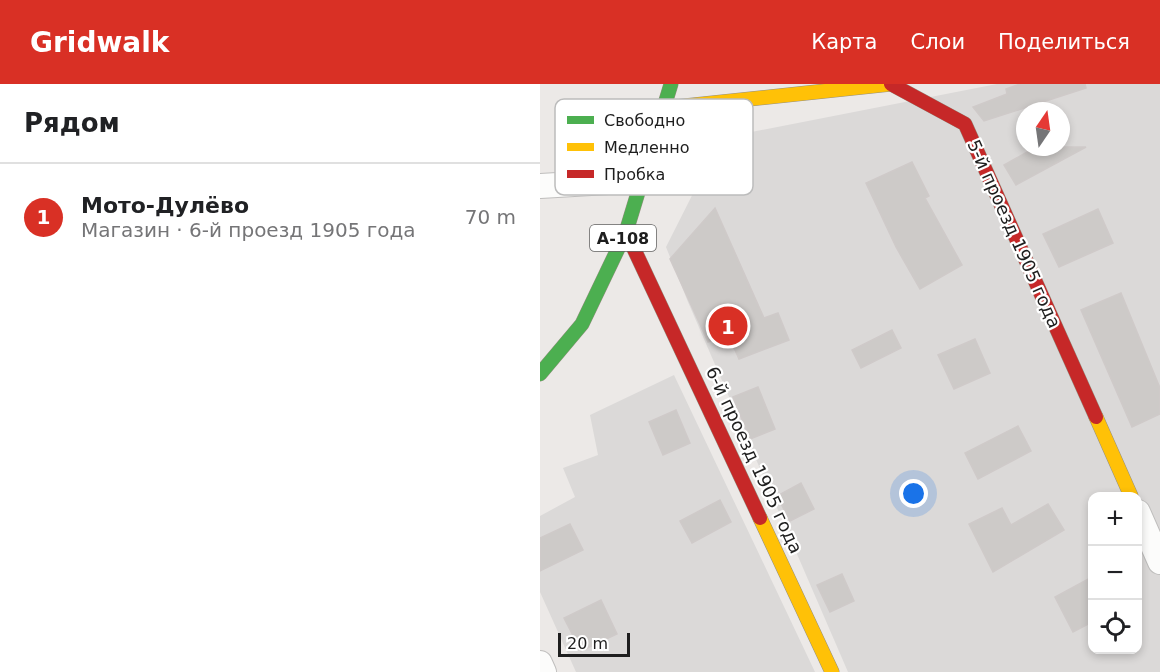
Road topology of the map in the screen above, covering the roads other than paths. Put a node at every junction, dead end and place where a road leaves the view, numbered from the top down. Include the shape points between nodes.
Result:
1 (671, 84) edge
2 (667, 99) edge
3 (750, 99) edge
4 (555, 185) edge
5 (540, 186) edge
6 (637, 195) edge
7 (626, 232) junction
8 (540, 374) edge
9 (1129, 492) edge
10 (1142, 523) edge
11 (1160, 562) edge
12 (540, 663) edge
13 (544, 672) edge
14 (832, 672) edge

1 - 2 main road, А-108
3 - 9 main road, 5-й проезд 1905 года via 891,84 965,124
4 - 5 street
6 - 7 main road, А-108
7 - 8 main road, А-108 via 582,324
7 - 14 main road, 6-й проезд 1905 года
10 - 11 street
12 - 13 street

